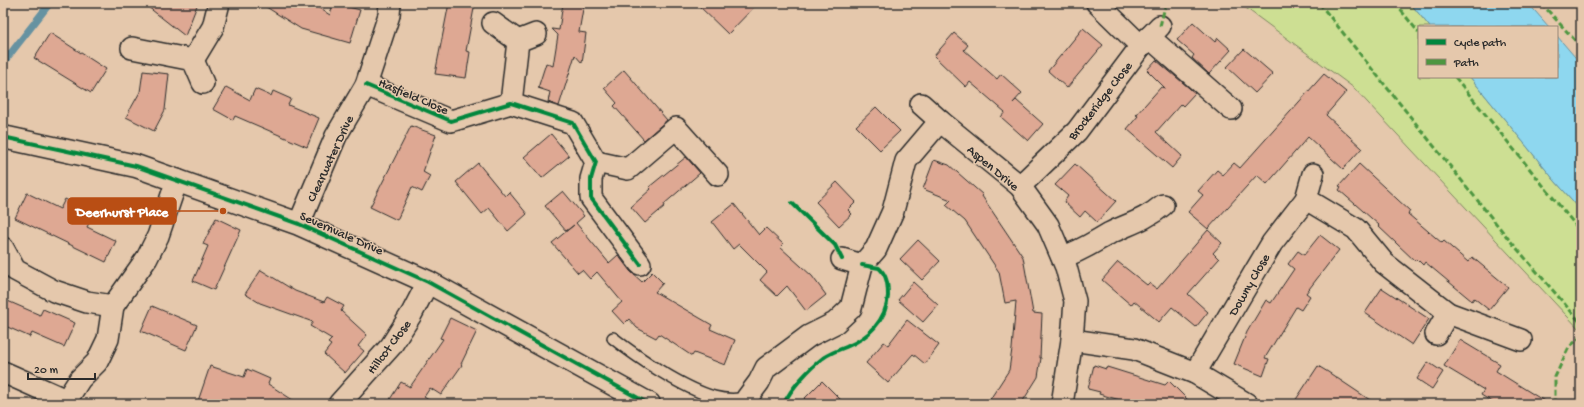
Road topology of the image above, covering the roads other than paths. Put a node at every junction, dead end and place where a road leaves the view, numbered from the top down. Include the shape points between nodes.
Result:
1 (219, 3) edge
2 (390, 3) edge
3 (1097, 3) edge
4 (493, 23) dead end
5 (1150, 36) junction
6 (132, 48) dead end
7 (193, 60) junction
8 (203, 83) dead end
9 (366, 85) junction
10 (510, 103) junction
11 (921, 104) dead end
12 (1231, 109) dead end
13 (940, 121) junction
14 (3, 137) edge
15 (596, 162) junction
16 (1313, 174) dead end
17 (718, 175) dead end
18 (177, 180) junction
19 (1020, 186) junction
20 (1306, 198) junction
21 (1163, 205) dead end
22 (299, 224) junction
23 (3, 248) edge
24 (1062, 257) junction
25 (842, 259) dead end
26 (640, 264) dead end
27 (862, 265) junction
28 (428, 282) junction
29 (113, 306) junction
30 (1448, 313) junction
31 (1436, 334) dead end
32 (613, 338) dead end
33 (1072, 340) junction
34 (1521, 340) dead end
35 (3, 372) edge
36 (1195, 373) junction
37 (749, 401) edge
38 (65, 402) edge
39 (339, 404) edge
40 (649, 404) edge
41 (1062, 404) edge
42 (1247, 404) edge

1 - 7 street via 213,27
2 - 9 street, Clearwater Drive
3 - 5 street
4 - 10 street via 527,37
5 - 12 street
5 - 19 street, Brockeridge Close via 1077,131
6 - 7 street
7 - 8 street
9 - 10 street, Hasfield Close via 451,121
9 - 22 street, Clearwater Drive via 336,136
10 - 15 street via 573,123
11 - 13 street, Aspen Drive
13 - 19 street, Aspen Drive
13 - 27 street via 906,161 893,211 876,249
14 - 18 street, Severnvale Drive via 101,157
15 - 17 street via 628,169 676,128
15 - 26 street via 591,179 590,198
16 - 20 street, Downy Close
18 - 22 street, Severnvale Drive
18 - 29 street via 150,252
19 - 24 street, Aspen Drive via 1048,225
20 - 30 street via 1356,229 1384,263
20 - 36 street, Downy Close via 1272,243
21 - 24 street via 1152,214
22 - 28 street, Severnvale Drive
23 - 29 street via 15,270 21,274 54,291 87,302
24 - 33 street, Aspen Drive via 1075,301
25 - 27 street
27 - 37 street via 851,308 835,323 809,336 766,368
28 - 39 street, Hillcot Close via 391,346
28 - 40 street, Severnvale Drive
29 - 38 street via 108,338 97,362 80,379
30 - 31 street
30 - 34 street
32 - 37 lane via 632,353 690,387 712,397
33 - 36 street via 1134,349
33 - 41 street, Aspen Drive
35 - 38 street
36 - 42 street

